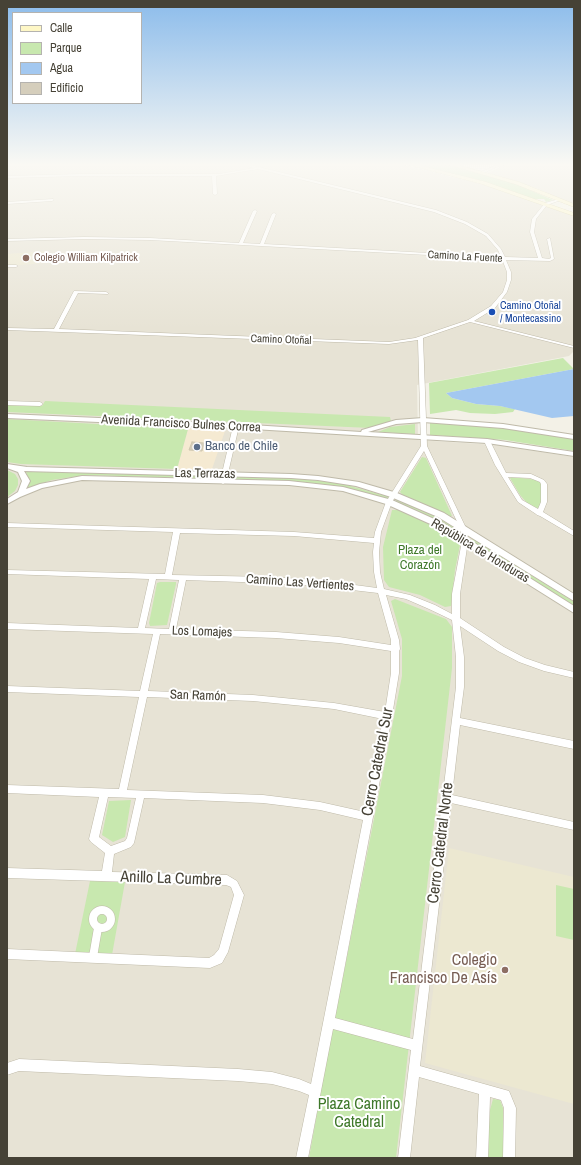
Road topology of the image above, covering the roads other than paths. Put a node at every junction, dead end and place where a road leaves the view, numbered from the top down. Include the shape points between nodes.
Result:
1 (251, 219) edge
2 (272, 219) edge
3 (458, 219) edge
4 (534, 219) edge
5 (549, 239) dead end
6 (7, 240) edge
7 (240, 244) junction
8 (262, 245) junction
9 (504, 259) junction
10 (540, 259) junction
11 (7, 266) edge
12 (16, 266) dead end
13 (106, 293) dead end
14 (470, 320) junction
15 (7, 329) edge
16 (56, 330) junction
17 (420, 337) junction
18 (574, 347) edge
19 (7, 403) edge
20 (40, 404) dead end
21 (7, 416) edge
22 (424, 420) junction
23 (236, 426) junction
24 (356, 433) junction
25 (574, 437) edge
26 (424, 438) junction
27 (487, 441) junction
28 (424, 446) junction
29 (574, 454) edge
30 (10, 466) edge
31 (225, 474) junction
32 (504, 475) junction
33 (127, 476) junction
34 (223, 482) junction
35 (330, 483) junction
36 (18, 495) junction
37 (394, 495) junction
38 (7, 502) edge
39 (389, 502) junction
40 (539, 514) junction
41 (7, 525) edge
42 (462, 528) junction
43 (177, 530) junction
44 (574, 534) edge
45 (377, 541) junction
46 (466, 541) junction
47 (7, 572) edge
48 (153, 577) junction
49 (168, 577) junction
50 (183, 578) junction
51 (561, 590) junction
52 (381, 591) junction
53 (553, 596) junction
54 (574, 598) edge
55 (574, 610) edge
56 (456, 619) junction
57 (7, 626) edge
58 (141, 630) junction
59 (157, 631) junction
60 (172, 631) junction
61 (396, 649) junction
62 (574, 675) edge
63 (7, 689) edge
64 (143, 694) junction
65 (388, 716) junction
66 (456, 721) junction
67 (574, 745) edge
68 (7, 789) edge
69 (104, 793) junction
70 (122, 794) junction
71 (141, 794) junction
72 (446, 798) junction
73 (367, 817) junction
74 (574, 826) edge
75 (110, 852) junction
76 (7, 873) edge
77 (106, 876) junction
78 (98, 928) dead end
79 (7, 954) edge
80 (93, 957) junction
81 (328, 1022) junction
82 (418, 1046) junction
83 (7, 1069) edge
84 (415, 1070) junction
85 (314, 1091) junction
86 (485, 1091) junction
87 (302, 1158) edge
88 (404, 1158) edge
89 (482, 1158) edge
90 (509, 1158) edge

1 - 7 street
2 - 8 street
3 - 9 street, Camino Otoñal via 487,235 498,246
4 - 10 street via 532,232
5 - 10 street via 553,258
6 - 7 street, Camino La Fuente via 106,238
7 - 8 street, Camino La Fuente
8 - 9 street, Camino La Fuente
9 - 10 street, Camino La Fuente
9 - 14 street, Camino Otoñal via 509,276 505,292 493,307
11 - 12 street
13 - 16 street via 76,292
14 - 17 street, Camino Otoñal
14 - 18 street
15 - 16 street, Camino Otoñal
16 - 17 street, Camino Otoñal via 374,344
17 - 22 street, República de Honduras
19 - 20 street
21 - 23 street, Avenida Francisco Bulnes Correa
22 - 24 street, Avenida Francisco Bulnes Correa via 396,422
22 - 25 street, Avenida Francisco Bulnes Correa via 503,426
22 - 26 street, República de Honduras
23 - 24 street, Avenida Francisco Bulnes Correa
23 - 31 street
24 - 26 street, Avenida Francisco Bulnes Correa
26 - 27 street, Avenida Francisco Bulnes Correa
26 - 28 street, República de Honduras
27 - 29 street, Avenida Francisco Bulnes Correa
27 - 32 street
28 - 37 street
28 - 42 street, República de Honduras
30 - 33 street, Las Terrazas
30 - 36 street via 22,473 25,478 24,488
31 - 33 street, Las Terrazas
31 - 34 street
31 - 35 street, Las Terrazas via 290,476
32 - 40 street via 520,501
32 - 40 street via 531,476 542,481 544,502
33 - 34 street, Las Terrazas
33 - 36 street, Las Terrazas via 70,480 40,486
34 - 35 street, Las Terrazas
35 - 37 street, Las Terrazas via 370,488
35 - 39 street, Las Terrazas
36 - 38 street, Las Terrazas
37 - 39 street
37 - 42 street, República de Honduras via 441,515
39 - 45 street, Cerro Catedral Sur via 381,521
39 - 46 street, República de Honduras via 440,525
40 - 44 street
41 - 43 street
42 - 46 street, Cerro Catedral Norte
42 - 51 street, República de Honduras
43 - 45 street via 294,534
43 - 49 street
45 - 52 street, Cerro Catedral Sur via 376,562
46 - 53 street, República de Honduras
46 - 56 street, Cerro Catedral Norte via 457,583
47 - 48 street, Camino Las Vertientes
48 - 49 street, Camino Las Vertientes
48 - 58 street
49 - 50 street, Camino Las Vertientes
50 - 52 street, Camino Las Vertientes via 293,581
50 - 60 street
51 - 53 street
51 - 54 street, República de Honduras
52 - 56 street, Camino Las Vertientes via 420,602
52 - 61 street, Cerro Catedral Sur
53 - 55 street, República de Honduras
56 - 62 street, Camino Las Vertientes via 516,657 544,668
56 - 66 street, Cerro Catedral Norte via 460,663
57 - 58 street, Los Lomajes
58 - 59 street, Los Lomajes
59 - 60 street, Los Lomajes
59 - 64 street
60 - 61 street, Los Lomajes via 297,636
61 - 65 street, Cerro Catedral Sur
63 - 64 street, San Ramón
64 - 65 street, San Ramón via 284,700
64 - 70 street
65 - 73 street, Cerro Catedral Sur
66 - 67 street
66 - 72 street, Cerro Catedral Norte
68 - 69 street
69 - 70 street
69 - 75 street via 94,839
70 - 71 street
71 - 73 street via 263,799 320,806
71 - 75 street via 131,840
72 - 74 street
72 - 82 street, Cerro Catedral Norte
73 - 81 street, Cerro Catedral Sur
75 - 77 street
76 - 77 street, Anillo La Cumbre
77 - 80 street, Anillo La Cumbre via 227,880 237,887 239,899 223,952 214,962
78 - 80 street
79 - 80 street, Anillo La Cumbre
81 - 82 street
81 - 85 street, Cerro Catedral Sur
82 - 84 street, Cerro Catedral Norte
83 - 85 street via 19,1065 238,1075 272,1078 299,1084
84 - 86 street
84 - 88 street, Cerro Catedral Norte
85 - 87 street, Cerro Catedral Sur
86 - 89 street
86 - 90 street via 505,1095 510,1108

